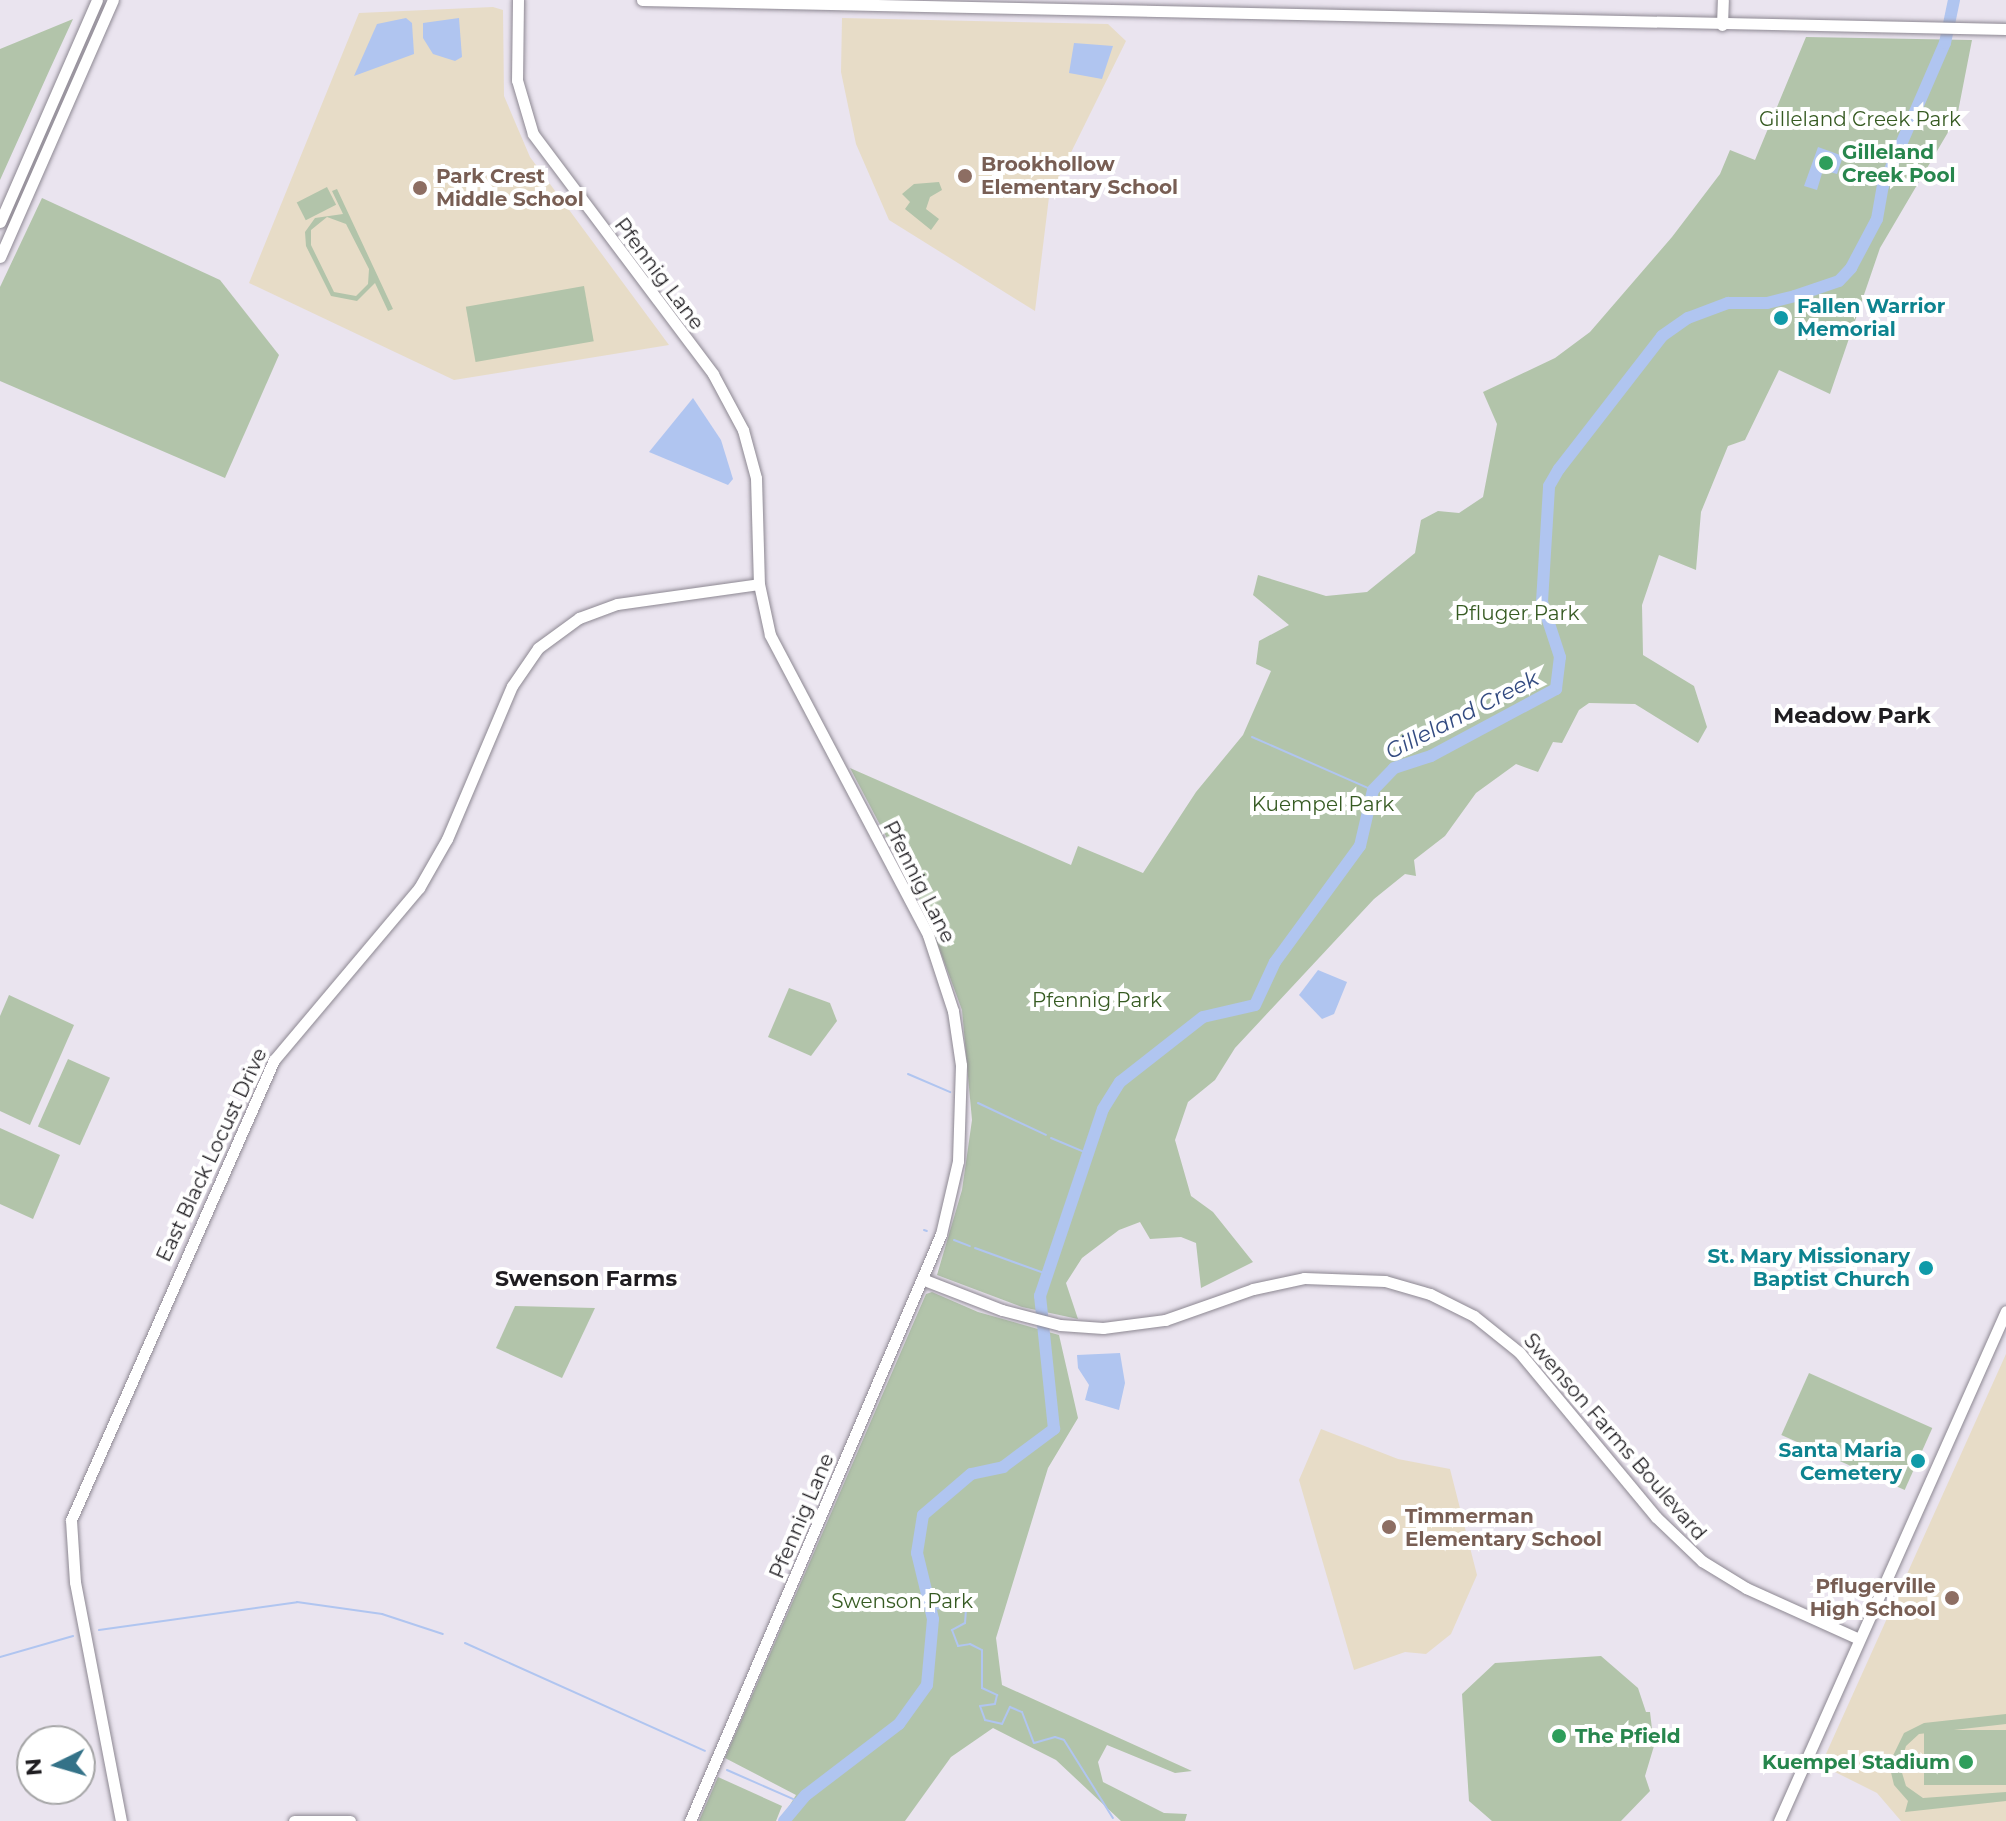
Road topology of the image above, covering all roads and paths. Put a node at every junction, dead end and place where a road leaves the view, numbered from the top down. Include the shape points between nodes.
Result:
1 (97, 0) edge
2 (113, 0) edge
3 (518, 0) edge
4 (642, 0) edge
5 (1723, 0) edge
6 (1722, 25) junction
7 (2006, 29) edge
8 (0, 222) edge
9 (0, 257) edge
10 (759, 584) junction
11 (922, 1279) junction
12 (2006, 1311) edge
13 (1859, 1639) junction
14 (121, 1821) edge
15 (294, 1821) edge
16 (350, 1821) edge
17 (690, 1821) edge
18 (1779, 1821) edge

1 - 8 street
2 - 9 street
3 - 10 street, Pfennig Lane via 516,74 533,134 713,374 743,430 756,478
4 - 6 street
5 - 6 street
6 - 7 street
10 - 11 street, Pfennig Lane via 776,651 911,901 953,1011 963,1098 958,1161 941,1234
10 - 14 street, East Black Locust Drive via 617,604 579,618 538,648 512,686 447,839 419,888 274,1060 71,1520 75,1582
11 - 13 street, Swenson Farms Boulevard via 1002,1310 1060,1325 1144,1324 1304,1278 1364,1278 1430,1294 1474,1316 1519,1352 1656,1517 1702,1561 1746,1588
11 - 17 street, Pfennig Lane
12 - 13 street
13 - 18 street
15 - 16 street

